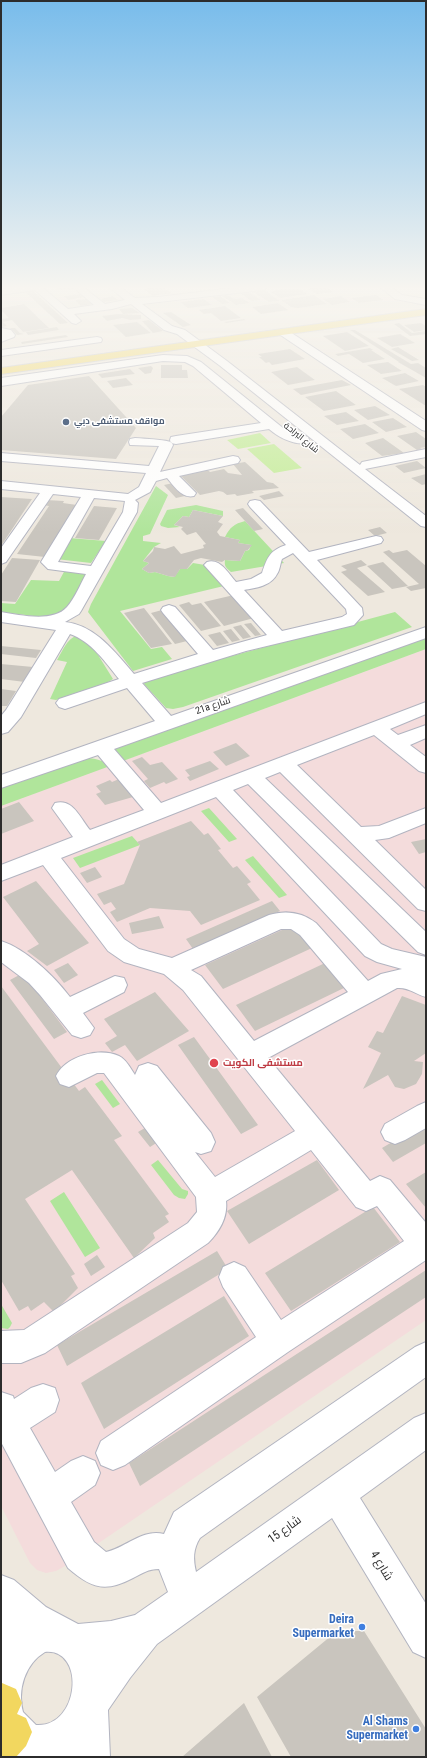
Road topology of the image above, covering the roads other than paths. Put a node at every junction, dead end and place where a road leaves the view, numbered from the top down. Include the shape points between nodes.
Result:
1 (30, 369) edge
2 (87, 369) edge
3 (204, 369) edge
4 (218, 369) edge
5 (225, 369) edge
6 (245, 369) edge
7 (339, 369) edge
8 (4, 381) edge
9 (252, 404) junction
10 (272, 425) junction
11 (426, 427) edge
12 (136, 440) dead end
13 (303, 440) junction
14 (164, 441) junction
15 (426, 453) edge
16 (1, 457) edge
17 (233, 460) dead end
18 (367, 465) junction
19 (1, 468) edge
20 (46, 472) dead end
21 (65, 473) dead end
22 (152, 474) junction
23 (170, 474) junction
24 (1, 485) edge
25 (48, 490) junction
26 (127, 492) junction
27 (90, 493) junction
28 (189, 493) dead end
29 (255, 504) dead end
30 (426, 511) edge
31 (395, 515) dead end
32 (426, 523) edge
33 (376, 540) dead end
34 (300, 552) junction
35 (1, 559) edge
36 (212, 565) dead end
37 (97, 571) junction
38 (232, 588) junction
39 (77, 606) junction
40 (169, 610) dead end
41 (1, 617) edge
42 (38, 622) junction
43 (66, 627) junction
44 (426, 632) edge
45 (278, 637) junction
46 (105, 651) junction
47 (208, 656) junction
48 (130, 680) junction
49 (65, 703) dead end
50 (426, 708) edge
51 (377, 722) junction
52 (167, 723) junction
53 (1, 728) edge
54 (426, 731) edge
55 (396, 743) junction
56 (101, 746) junction
57 (283, 763) junction
58 (426, 767) edge
59 (251, 776) junction
60 (1, 782) edge
61 (219, 788) junction
62 (62, 808) dead end
63 (157, 812) junction
64 (426, 815) edge
65 (356, 834) junction
66 (86, 840) junction
67 (47, 855) junction
68 (1, 873) edge
69 (426, 903) edge
70 (418, 938) edge
71 (1, 950) edge
72 (399, 959) junction
73 (426, 966) edge
74 (172, 968) junction
75 (115, 985) dead end
76 (426, 988) edge
77 (365, 994) junction
78 (250, 1055) junction
79 (148, 1074) dead end
80 (68, 1076) dead end
81 (162, 1110) junction
82 (426, 1114) edge
83 (395, 1132) dead end
84 (314, 1134) junction
85 (201, 1142) dead end
86 (210, 1195) junction
87 (426, 1244) edge
88 (234, 1277) dead end
89 (277, 1341) junction
90 (1, 1347) edge
91 (426, 1358) edge
92 (44, 1400) dead end
93 (5, 1415) edge
94 (426, 1430) edge
95 (113, 1453) dead end
96 (83, 1473) dead end
97 (337, 1493) junction
98 (49, 1496) junction
99 (175, 1557) junction
100 (1, 1593) edge
101 (190, 1598) junction
102 (1, 1620) edge
103 (144, 1631) junction
104 (66, 1638) junction
105 (426, 1639) edge
106 (89, 1705) junction
107 (16, 1722) edge
108 (90, 1757) edge

1 - 8 main road
2 - 8 street
3 - 9 street
4 - 9 street, شارع البراحة
5 - 32 street, شارع البراحة
6 - 18 street
7 - 11 street
9 - 10 street
9 - 13 street, شارع البراحة
10 - 13 street via 284,434
10 - 14 street
12 - 14 street
13 - 31 street, شارع البراحة
14 - 22 street
15 - 18 street
16 - 22 street
17 - 23 street
18 - 30 street
19 - 20 street
21 - 26 street
22 - 23 street
22 - 26 street via 145,489
23 - 28 street
24 - 25 street
25 - 27 street
25 - 35 street
26 - 27 street
26 - 37 street via 130,512
27 - 37 street via 49,562 53,566
29 - 34 street
33 - 34 street
34 - 38 street via 285,550 277,554 269,576
34 - 45 street via 356,610 356,614 348,621
36 - 38 street
37 - 39 street
38 - 45 street
39 - 42 street via 66,616
39 - 46 street via 78,617 98,638
40 - 47 street
41 - 42 street
42 - 43 street
43 - 46 street via 90,638
43 - 53 street via 14,713
44 - 52 street, 21a شارع
45 - 47 street
46 - 48 street
47 - 48 street
48 - 49 street
48 - 52 street
50 - 51 street
51 - 55 street
51 - 57 street
52 - 56 street, 21a شارع
54 - 55 street
55 - 58 street
56 - 60 street, 21a شارع
56 - 63 street
57 - 59 street
57 - 65 street
59 - 61 street
59 - 70 street
61 - 63 street
61 - 72 street via 372,950 385,957
62 - 66 street
63 - 66 street
64 - 65 street via 382,834
65 - 69 street
66 - 67 street
67 - 68 street
67 - 74 street via 116,945 132,956
70 - 72 street via 408,946
71 - 75 street via 37,976 74,1019
72 - 73 street
74 - 77 street via 277,921 291,920 308,929
74 - 78 street via 192,983
76 - 77 street via 413,980 402,978 390,981
77 - 78 street
78 - 84 street
79 - 81 street
80 - 81 street via 100,1061 112,1064
81 - 85 street
81 - 86 street
82 - 83 street
84 - 86 street
84 - 87 street
86 - 90 street via 211,1215 198,1233 34,1342 22,1347
87 - 89 street
88 - 89 street
89 - 95 street
91 - 99 street via 187,1525 178,1539
92 - 93 street
93 - 98 street
94 - 97 street, شارع 15
96 - 98 street
97 - 101 street, شارع 15
97 - 105 street, شارع 4
98 - 99 street via 82,1555 96,1568 116,1569 150,1550 163,1551
99 - 101 street via 178,1574
100 - 104 street via 36,1623
101 - 103 street, شارع 15
102 - 107 street
103 - 104 street, شارع 15 via 111,1640
103 - 106 street, شارع 15 via 116,1664
104 - 106 street via 84,1652 92,1676
104 - 107 street via 40,1634 27,1641 15,1653
106 - 107 street via 79,1724 67,1737 53,1744
106 - 108 street

